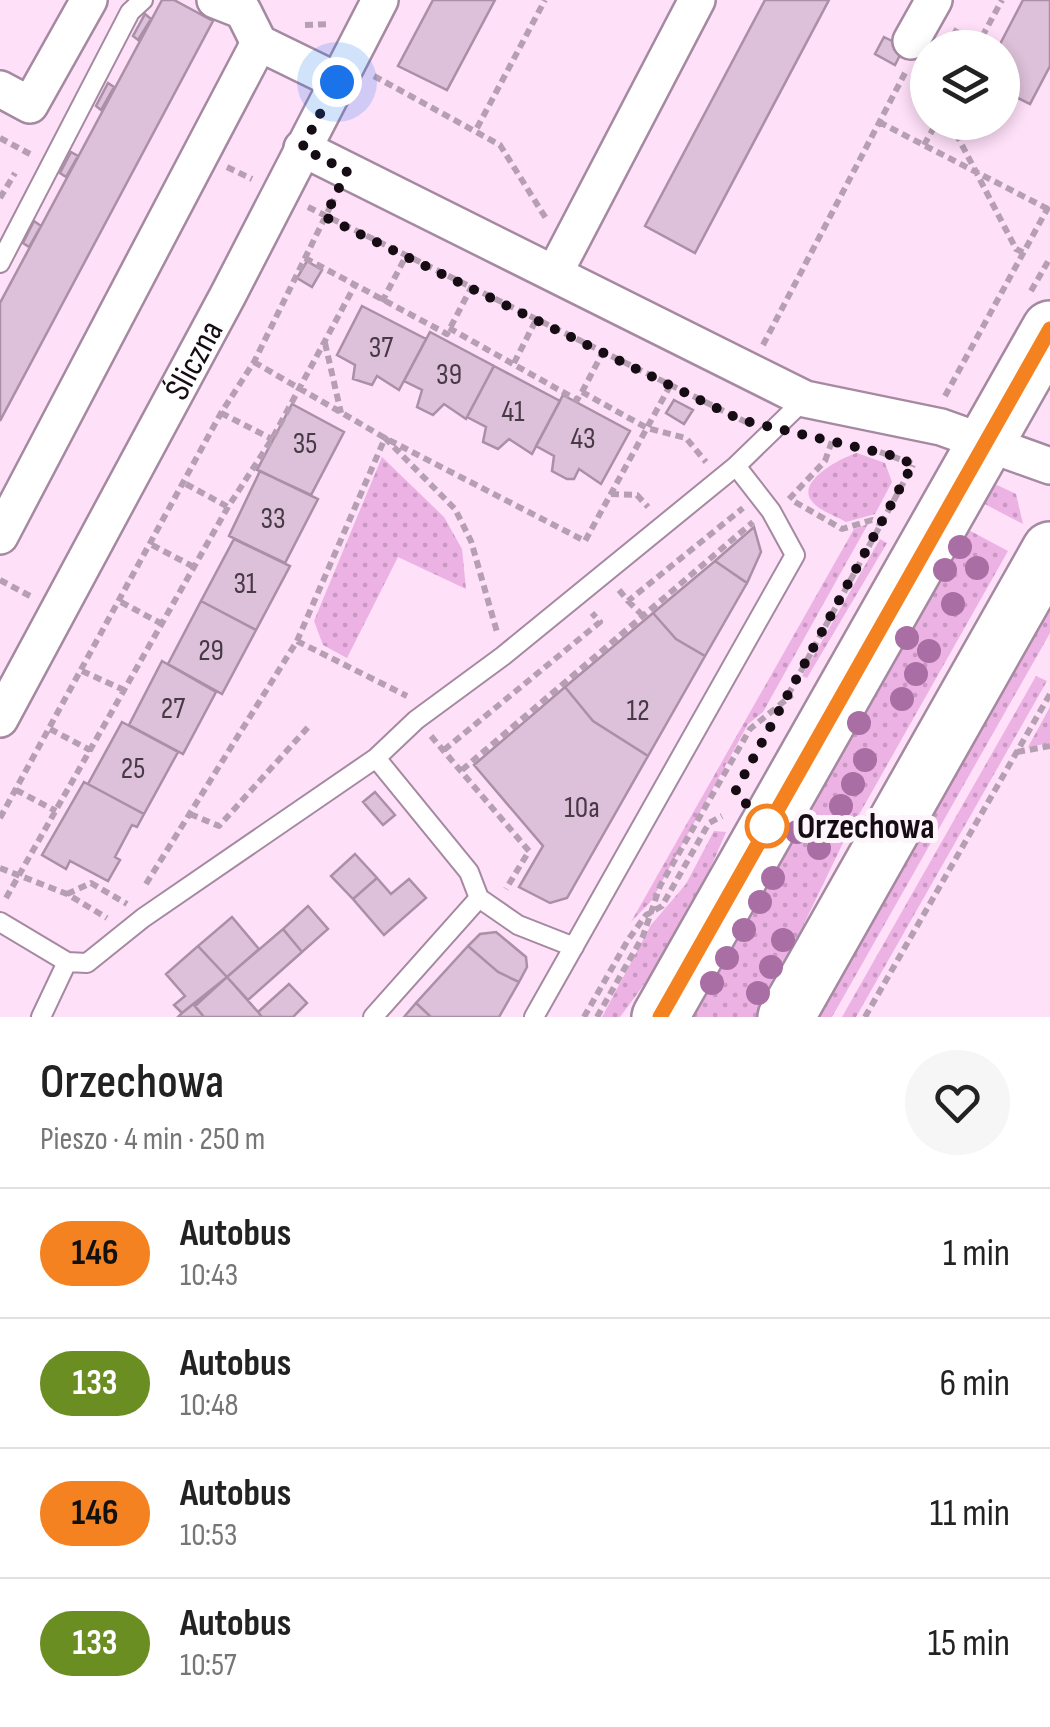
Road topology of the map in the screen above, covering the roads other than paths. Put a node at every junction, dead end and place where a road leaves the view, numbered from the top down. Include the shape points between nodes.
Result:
1 (89, 0) edge
2 (143, 0) edge
3 (698, 0) edge
4 (925, 3) edge
5 (234, 4) edge
6 (372, 14) edge
7 (917, 30) edge
8 (258, 43) junction
9 (337, 82) junction
10 (0, 89) edge
11 (302, 148) junction
12 (561, 262) junction
13 (0, 263) edge
14 (1039, 313) edge
15 (805, 399) junction
16 (985, 443) junction
17 (736, 466) junction
18 (1050, 466) edge
19 (0, 536) edge
20 (1050, 550) edge
21 (0, 720) edge
22 (376, 758) junction
23 (478, 898) junction
24 (0, 922) edge
25 (574, 946) junction
26 (67, 962) junction
27 (41, 1017) edge
28 (373, 1017) edge
29 (534, 1017) edge
30 (660, 1017) edge
31 (786, 1017) edge

1 - 10 street via 30,104
2 - 13 lane via 130,12
3 - 12 street
4 - 7 street
5 - 8 street
6 - 9 street, Śliczna
8 - 9 street
8 - 19 street
9 - 11 street, Śliczna
11 - 12 street
11 - 21 street, Śliczna
12 - 15 street
14 - 16 main road
15 - 16 street via 908,418
15 - 17 lane
16 - 18 street
16 - 30 main road
17 - 22 lane
17 - 25 lane via 795,555
20 - 31 main road
22 - 23 lane via 469,872
22 - 26 lane via 87,963
23 - 25 lane via 518,925
23 - 28 lane
24 - 26 lane
25 - 29 lane
26 - 27 lane

